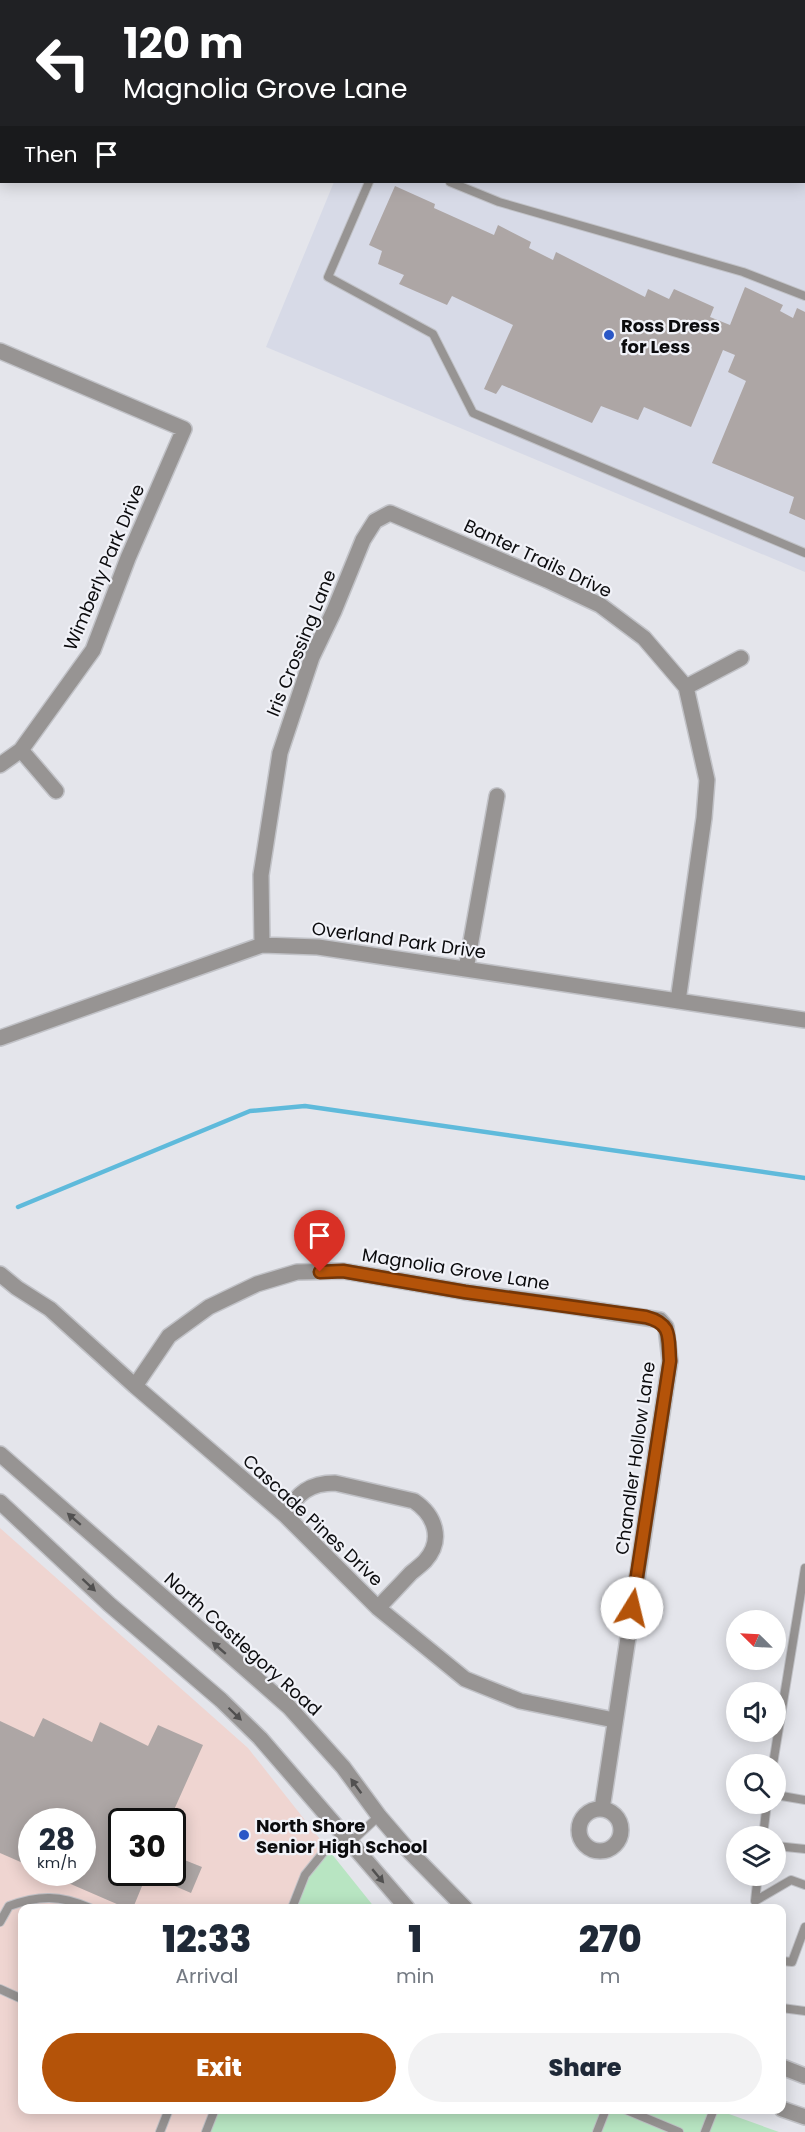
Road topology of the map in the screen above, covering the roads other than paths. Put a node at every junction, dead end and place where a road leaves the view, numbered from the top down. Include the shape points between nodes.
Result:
1 (369, 183) edge
2 (452, 183) edge
3 (805, 296) edge
4 (0, 351) edge
5 (390, 513) joint
6 (805, 553) edge
7 (741, 658) dead end
8 (686, 687) junction
9 (21, 750) junction
10 (0, 765) edge
11 (56, 791) dead end
12 (497, 796) dead end
13 (262, 945) junction
14 (466, 969) junction
15 (678, 1001) junction
16 (805, 1020) edge
17 (0, 1038) edge
18 (0, 1274) edge
19 (0, 1287) edge
20 (17, 1288) junction
21 (666, 1327) joint
22 (135, 1386) junction
23 (0, 1454) edge
24 (0, 1502) edge
25 (285, 1515) junction
26 (805, 1568) edge
27 (378, 1608) junction
28 (614, 1720) junction
29 (775, 1754) edge
30 (786, 1797) edge
31 (805, 1800) edge
32 (602, 1809) dead end
33 (379, 1816) junction
34 (351, 1842) junction
35 (786, 1847) edge
36 (805, 1849) edge
37 (805, 1885) edge
38 (757, 1886) edge
39 (80, 1904) edge
40 (294, 1904) edge
41 (404, 1904) edge
42 (461, 1904) edge
43 (754, 1904) edge
44 (755, 1904) edge
45 (0, 1922) edge
46 (805, 1927) edge
47 (786, 1961) edge
48 (0, 1989) edge
49 (18, 1997) edge
50 (786, 2009) edge
51 (805, 2011) edge
52 (786, 2069) edge
53 (805, 2076) edge
54 (786, 2110) edge
55 (167, 2114) edge
56 (213, 2114) edge
57 (604, 2114) edge
58 (636, 2114) edge
59 (712, 2114) edge
60 (805, 2117) edge
61 (160, 2132) edge
62 (206, 2132) edge
63 (597, 2132) edge
64 (679, 2132) edge
65 (705, 2132) edge

1 - 6 lane via 328,277 433,334 473,413
2 - 3 lane via 498,202 743,272
4 - 9 street, Wimberly Park Drive via 184,429 93,650
5 - 8 street, Banter Trails Drive via 600,605 644,638
5 - 13 street, Iris Crossing Lane via 375,521 363,540 312,657 283,743 261,875
7 - 8 street
8 - 15 street, Banter Trails Drive via 706,780
9 - 10 street, Wimberly Park Drive
9 - 11 street
12 - 14 street
13 - 14 street, Overland Park Drive via 318,947
13 - 17 street, Overland Park Drive
14 - 15 street, Overland Park Drive
15 - 16 street, Overland Park Drive
18 - 20 street, Cascade Pines Drive
19 - 20 street, Cascade Pines Drive
20 - 22 street, Cascade Pines Drive via 50,1309
21 - 22 street, Magnolia Grove Lane via 660,1320 646,1317 397,1279 343,1271 297,1272 256,1284 209,1307 169,1336
21 - 28 street, Chandler Hollow Lane via 670,1361
22 - 25 street, Cascade Pines Drive
33 -> 23 street, North Castlegory Road via 343,1767 289,1707
24 -> 34 street via 228,1707
25 - 27 street, Cascade Pines Drive
25 - 27 street via 300,1493 323,1483 414,1501 424,1508 435,1529 432,1551
26 - 29 lane
27 - 28 street, Cascade Pines Drive via 465,1679 520,1701
28 - 32 street, Chandler Hollow Lane
30 - 31 lane
33 - 34 lane
33 - 42 street, North Castlegory Road
34 - 40 lane via 327,1848 305,1875
34 -> 41 street
35 - 36 lane
37 - 44 lane via 791,1880
38 - 43 lane
39 - 45 lane via 49,1897 29,1899 9,1906
46 - 47 lane via 792,1962
48 - 49 lane
50 - 51 lane
52 - 53 street
54 - 60 street
55 - 61 lane
56 - 62 lane
57 - 63 lane
58 - 64 lane
59 - 65 lane

